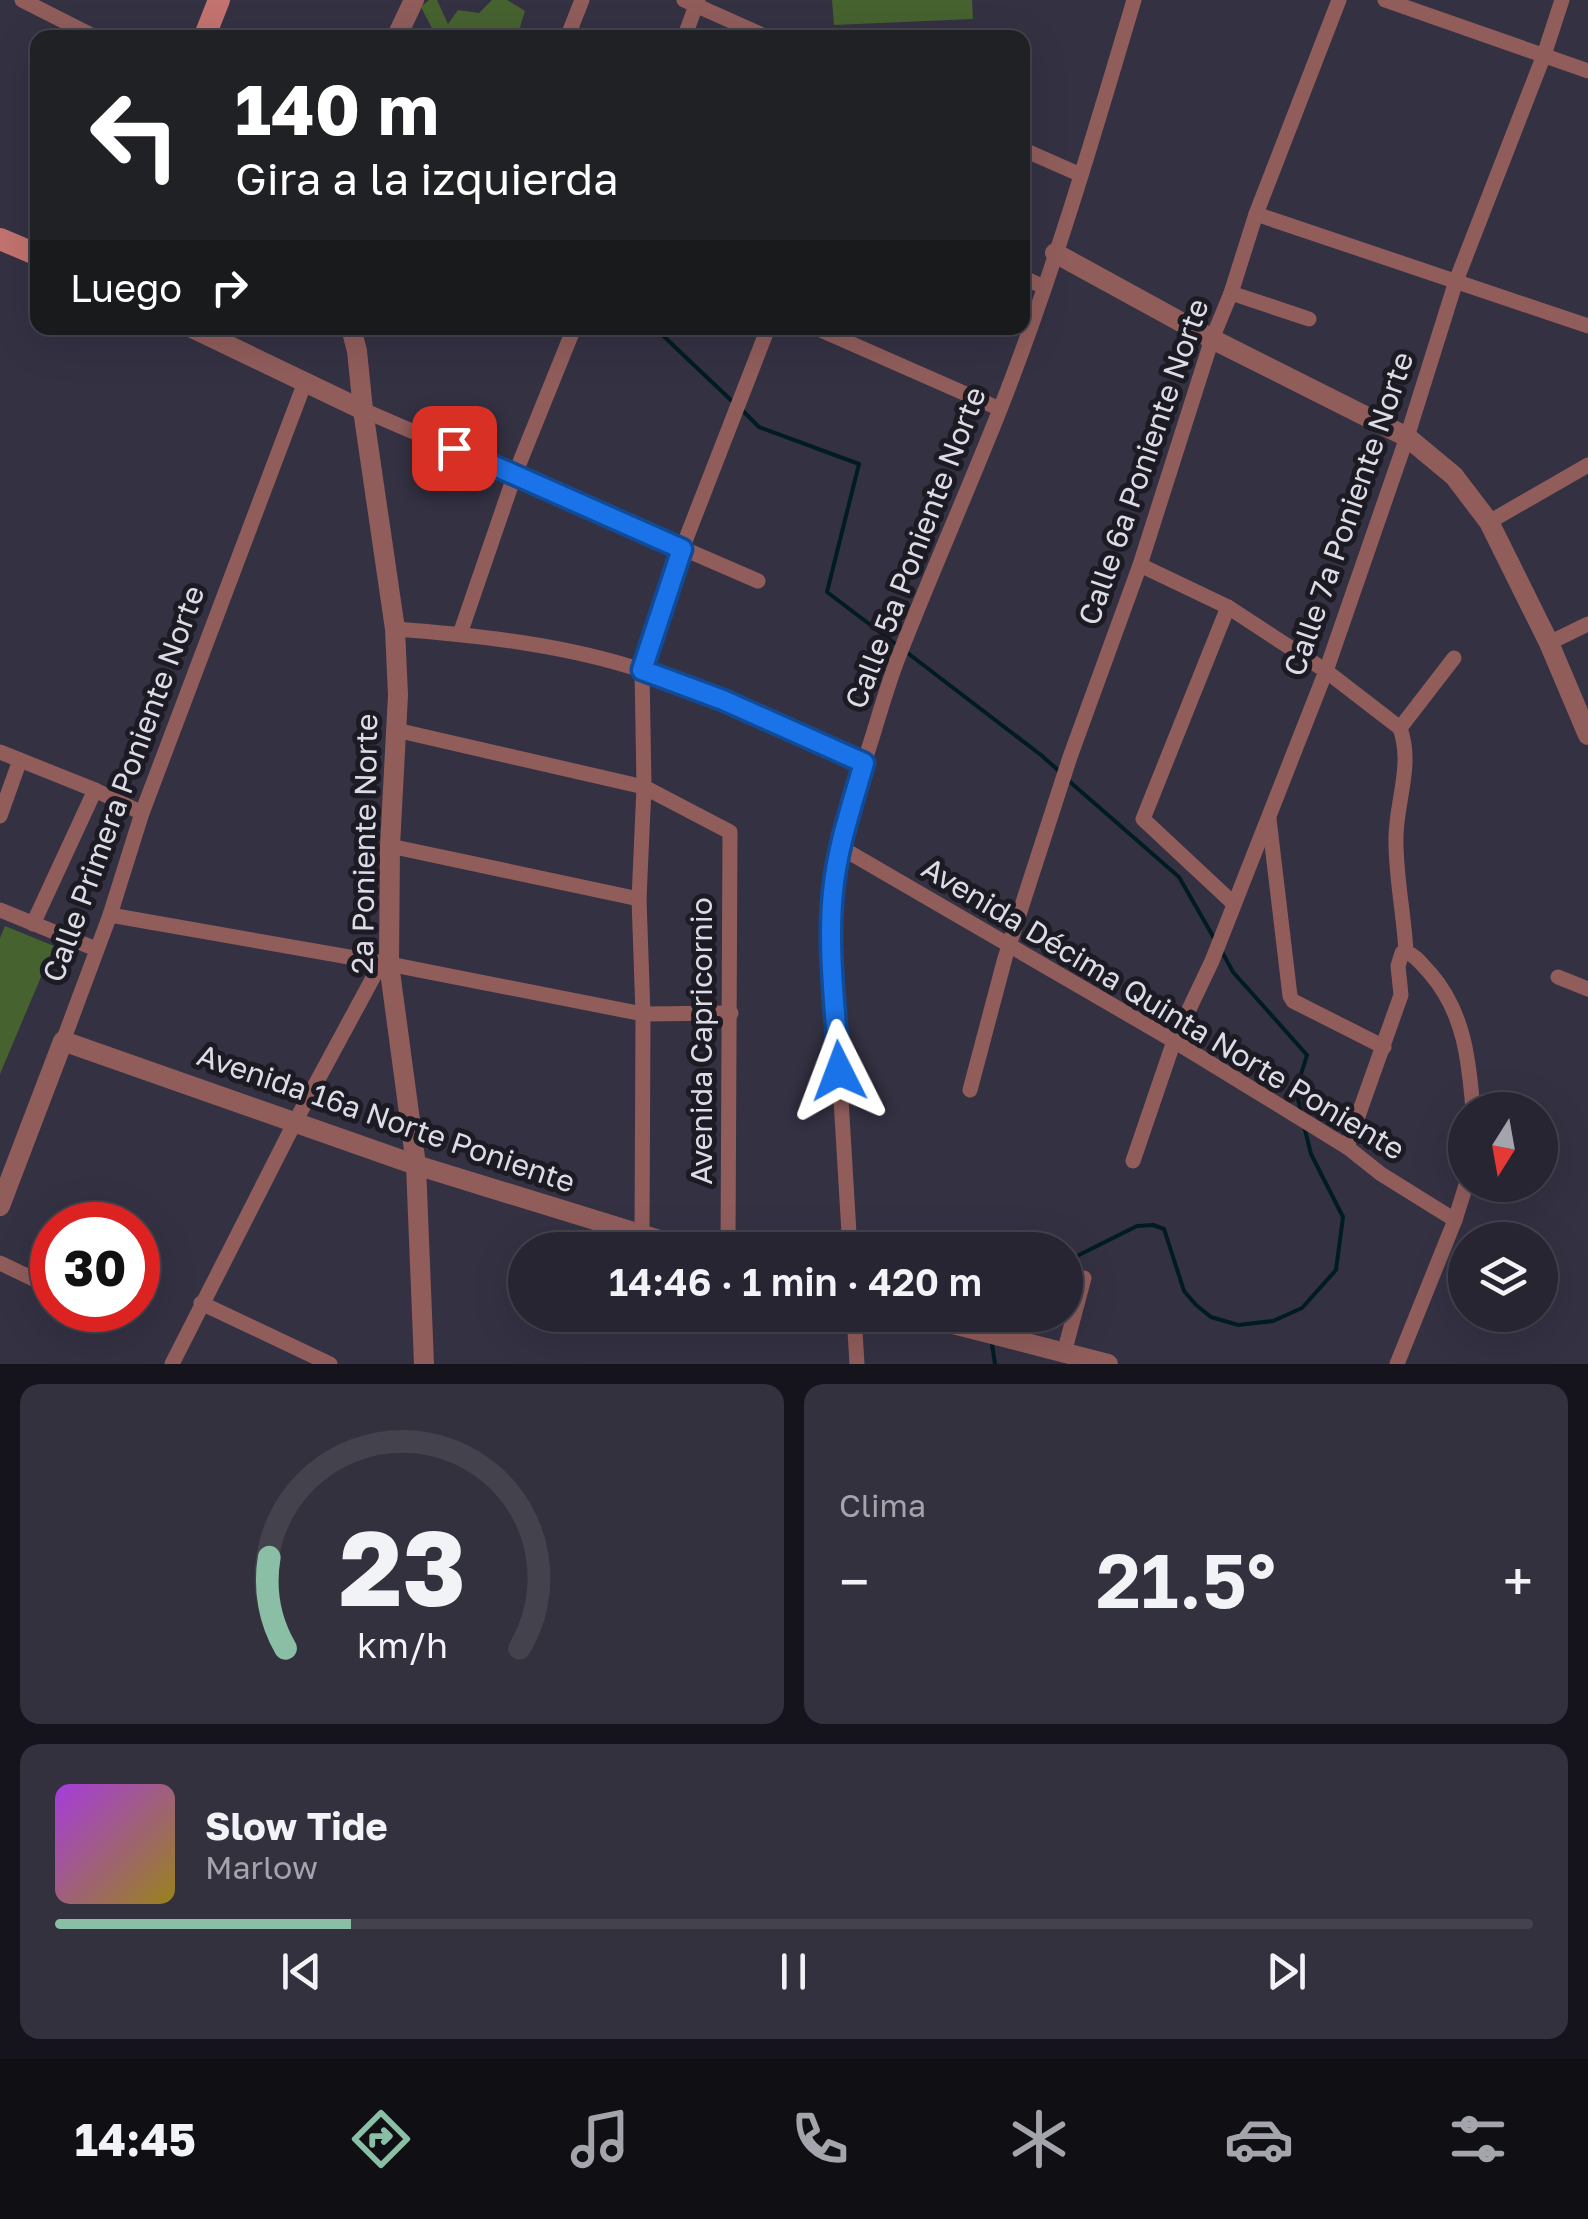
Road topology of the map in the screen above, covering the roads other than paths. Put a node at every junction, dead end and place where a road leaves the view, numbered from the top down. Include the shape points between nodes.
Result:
1 (22, 0) edge
2 (218, 0) edge
3 (414, 0) edge
4 (582, 0) edge
5 (1134, 0) edge
6 (1339, 0) edge
7 (1385, 0) edge
8 (1562, 0) edge
9 (692, 2) edge
10 (81, 30) edge
11 (207, 30) edge
12 (400, 30) edge
13 (570, 30) edge
14 (686, 30) edge
15 (752, 30) edge
16 (1544, 55) junction
17 (1588, 70) edge
18 (1030, 152) edge
19 (1082, 175) junction
20 (1256, 214) junction
21 (0, 239) edge
22 (30, 252) edge
23 (1055, 253) junction
24 (1030, 281) edge
25 (1456, 281) junction
26 (1044, 287) junction
27 (1231, 293) junction
28 (1308, 319) dead end
29 (1030, 326) edge
30 (1588, 326) edge
31 (207, 335) edge
32 (352, 335) edge
33 (571, 335) edge
34 (765, 335) edge
35 (832, 335) edge
36 (1027, 335) edge
37 (1212, 338) junction
38 (305, 382) junction
39 (1000, 409) junction
40 (363, 410) junction
41 (1407, 437) junction
42 (1588, 466) edge
43 (515, 474) junction
44 (1489, 522) junction
45 (682, 549) junction
46 (1140, 566) junction
47 (758, 581) dead end
48 (1228, 606) junction
49 (1588, 624) edge
50 (395, 629) junction
51 (460, 634) junction
52 (1549, 643) junction
53 (1454, 658) dead end
54 (642, 670) junction
55 (1326, 671) junction
56 (1400, 728) junction
57 (396, 730) junction
58 (1588, 735) edge
59 (0, 752) edge
60 (20, 760) junction
61 (864, 763) junction
62 (644, 787) junction
63 (95, 790) junction
64 (142, 813) junction
65 (1269, 814) junction
66 (0, 816) edge
67 (390, 846) junction
68 (840, 848) junction
69 (639, 899) junction
70 (0, 910) edge
71 (1231, 910) junction
72 (110, 914) junction
73 (33, 924) junction
74 (1010, 944) junction
75 (96, 949) junction
76 (1406, 952) junction
77 (385, 963) junction
78 (1558, 977) dead end
79 (1588, 989) edge
80 (731, 1013) junction
81 (643, 1014) junction
82 (62, 1041) junction
83 (1174, 1041) junction
84 (1384, 1047) junction
85 (970, 1090) dead end
86 (1472, 1092) edge
87 (295, 1122) junction
88 (1346, 1147) junction
89 (1133, 1161) dead end
90 (416, 1165) junction
91 (1461, 1202) edge
92 (0, 1206) edge
93 (1456, 1220) junction
94 (629, 1232) edge
95 (642, 1232) edge
96 (728, 1232) edge
97 (849, 1232) edge
98 (0, 1263) edge
99 (30, 1277) edge
100 (1084, 1278) dead end
101 (201, 1304) junction
102 (855, 1332) edge
103 (981, 1332) edge
104 (1064, 1354) junction
105 (1034, 1356) edge
106 (172, 1364) edge
107 (330, 1364) edge
108 (424, 1364) edge
109 (857, 1364) edge
110 (1108, 1364) edge
111 (1398, 1364) edge

1 - 10 street
2 - 11 main road
3 - 12 street
4 - 13 street
5 - 19 street, Calle 5a Poniente Norte
6 - 20 street, Calle 6a Poniente Norte
7 - 16 street
8 - 16 street, Calle 7a Poniente Norte
9 - 14 street
9 - 15 street
16 - 17 street
16 - 25 street, Calle 7a Poniente Norte
18 - 19 street
19 - 23 street, Calle 5a Poniente Norte
20 - 25 street
20 - 27 street, Calle 6a Poniente Norte
21 - 22 main road
23 - 26 street, Calle 5a Poniente Norte
23 - 37 street
24 - 26 street
25 - 30 street
25 - 41 street, Calle 7a Poniente Norte
26 - 29 street, Calle 5a Poniente Norte
27 - 28 street
27 - 37 street, Calle 6a Poniente Norte
31 - 38 street
32 - 40 street, 2a Poniente Norte
33 - 43 street
34 - 45 street
35 - 39 street
36 - 39 street, Calle 5a Poniente Norte
37 - 41 street
37 - 46 street, Calle 6a Poniente Norte
38 - 40 street
38 - 64 street, Calle Primera Poniente Norte
39 - 61 street, Calle 5a Poniente Norte via 896,662
40 - 43 street
40 - 50 street, 2a Poniente Norte
41 - 44 street via 1454,476
41 - 55 street, Calle 7a Poniente Norte
42 - 44 street
43 - 45 street
43 - 51 street
44 - 52 street
45 - 47 street
45 - 54 street
46 - 48 street
46 - 74 street, Calle 6a Poniente Norte
48 - 55 street
48 - 71 street via 1143,819
49 - 52 street
50 - 51 street
50 - 57 street, 2a Poniente Norte
51 - 54 street
52 - 58 street
53 - 56 street
54 - 61 street
54 - 62 street
55 - 56 street
55 - 65 street, Calle 7a Poniente Norte
56 - 76 street via 1406,758 1396,838
57 - 62 street
57 - 67 street, 2a Poniente Norte
59 - 60 street
60 - 63 street
60 - 66 street
61 - 68 street, Calle 5a Poniente Norte
62 - 69 street
62 - 80 street, Avenida Capricornio via 730,832
63 - 64 street
63 - 73 street
64 - 72 street, Calle Primera Poniente Norte
65 - 71 street, Calle 7a Poniente Norte
65 - 84 street via 1290,996
67 - 69 street
67 - 77 street, 2a Poniente Norte
68 - 74 street, Avenida Décima Quinta Norte Poniente
68 - 97 street, Calle 5a Poniente Norte via 830,931
69 - 81 street
70 - 73 street
71 - 83 street, Calle 7a Poniente Norte
72 - 75 street, Calle Primera Poniente Norte
72 - 77 street
73 - 75 street
74 - 83 street, Avenida Décima Quinta Norte Poniente
74 - 85 street, Calle 6a Poniente Norte
75 - 82 street, Calle Primera Poniente Norte
76 - 84 street
76 - 86 street via 1452,1003
77 - 81 street
77 - 87 street
77 - 90 street, 2a Poniente Norte
78 - 79 street
80 - 81 street
80 - 96 street, Avenida Capricornio
81 - 95 street
82 - 87 street, Avenida 16a Norte Poniente
82 - 92 street, Calle Primera Poniente Norte
83 - 88 street, Avenida Décima Quinta Norte Poniente
83 - 89 street, Calle 7a Poniente Norte
84 - 88 street
87 - 90 street, Avenida 16a Norte Poniente
87 - 101 street
88 - 93 street, Avenida Décima Quinta Norte Poniente
90 - 94 street, Avenida 16a Norte Poniente
90 - 108 street, 2a Poniente Norte
91 - 93 street
93 - 111 street
98 - 99 street
100 - 104 street
101 - 106 street
101 - 107 street
102 - 109 street
103 - 105 street
104 - 105 street
104 - 110 street

